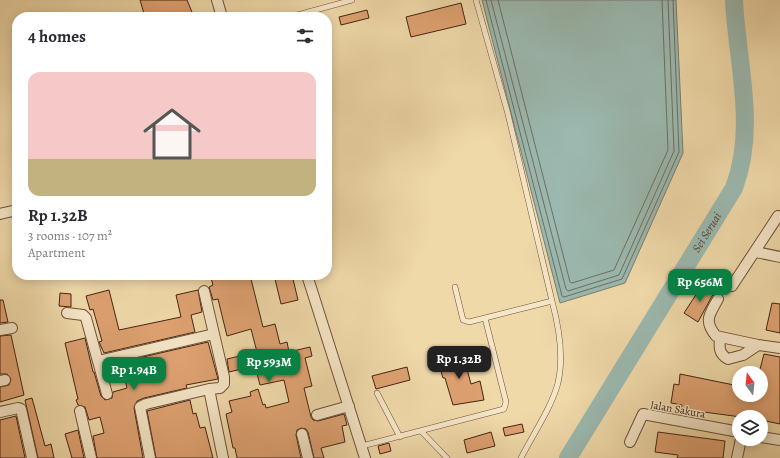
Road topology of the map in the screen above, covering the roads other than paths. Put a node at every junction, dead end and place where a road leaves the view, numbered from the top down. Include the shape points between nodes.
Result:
1 (217, 0) edge
2 (352, 0) edge
3 (476, 0) edge
4 (221, 12) edge
5 (308, 12) edge
6 (12, 211) edge
7 (0, 214) edge
8 (778, 216) dead end
9 (756, 252) junction
10 (780, 257) edge
11 (309, 280) edge
12 (732, 286) dead end
13 (455, 287) dead end
14 (204, 291) dead end
15 (718, 299) dead end
16 (552, 301) junction
17 (67, 313) dead end
18 (485, 318) junction
19 (12, 328) dead end
20 (0, 330) edge
21 (214, 334) junction
22 (720, 338) junction
23 (758, 345) junction
24 (780, 348) edge
25 (98, 361) junction
26 (209, 389) junction
27 (377, 393) dead end
28 (107, 394) dead end
29 (348, 406) junction
30 (80, 411) dead end
31 (0, 412) edge
32 (317, 415) dead end
33 (421, 431) junction
34 (732, 431) edge
35 (302, 434) dead end
36 (400, 437) junction
37 (768, 438) edge
38 (780, 440) edge
39 (630, 442) dead end
40 (362, 446) junction
41 (740, 446) edge
42 (32, 458) edge
43 (91, 458) edge
44 (150, 458) edge
45 (223, 458) edge
46 (308, 458) edge
47 (365, 458) edge
48 (447, 458) edge
49 (521, 458) edge
50 (737, 458) edge

1 - 4 street
2 - 5 lane
3 - 16 lane via 508,114
6 - 7 street
8 - 9 street
9 - 10 street
9 - 12 street
11 - 29 street
13 - 18 lane via 463,320 469,322
14 - 21 street
15 - 22 street via 708,322 712,331
16 - 18 lane
16 - 49 lane via 558,328 561,367 558,385
17 - 25 street via 83,315 86,318
18 - 33 lane via 506,406 500,410
19 - 20 street
21 - 25 street
21 - 26 street via 224,384 220,388
22 - 23 street
22 - 23 street via 719,350 722,356 728,359 743,355
23 - 24 street
25 - 28 street
26 - 44 street via 140,407
26 - 45 street
27 - 36 lane
29 - 32 street
29 - 40 street
30 - 43 street
31 - 42 street via 20,409
33 - 36 lane
33 - 48 lane
34 - 39 street, Jalan Sakura via 643,414
35 - 46 street
36 - 40 lane
37 - 38 street
40 - 47 street
41 - 50 street

